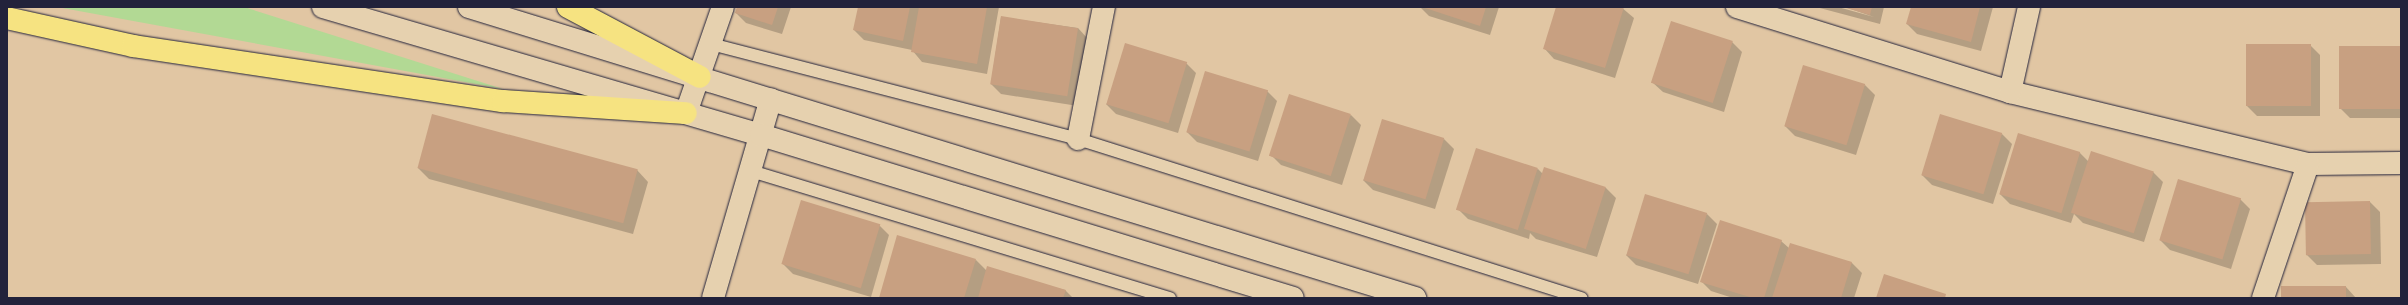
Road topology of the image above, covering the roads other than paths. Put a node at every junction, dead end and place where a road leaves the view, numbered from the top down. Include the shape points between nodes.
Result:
1 (323, 7) edge
2 (469, 7) edge
3 (568, 7) edge
4 (723, 7) edge
5 (1104, 7) edge
6 (1737, 7) edge
7 (2028, 7) edge
8 (7, 18) edge
9 (711, 44) junction
10 (700, 77) junction
11 (2010, 92) junction
12 (771, 99) junction
13 (686, 113) junction
14 (761, 135) junction
15 (1078, 139) junction
16 (2401, 163) edge
17 (2308, 164) junction
18 (751, 171) junction
19 (712, 298) edge
20 (1170, 298) edge
21 (1293, 298) edge
22 (1415, 298) edge
23 (1581, 298) edge
24 (2263, 298) edge

1 - 13 main road
2 - 10 main road
3 - 10 highway
4 - 9 main road
5 - 15 main road
6 - 11 main road
7 - 11 main road
8 - 13 highway via 133,46 503,101
9 - 10 main road
9 - 15 lane
10 - 12 main road
10 - 13 main road
11 - 17 main road
12 - 14 main road
12 - 22 main road
13 - 14 main road
14 - 18 main road
14 - 21 main road
15 - 23 lane
16 - 17 main road
17 - 24 main road
18 - 19 main road
18 - 20 lane

